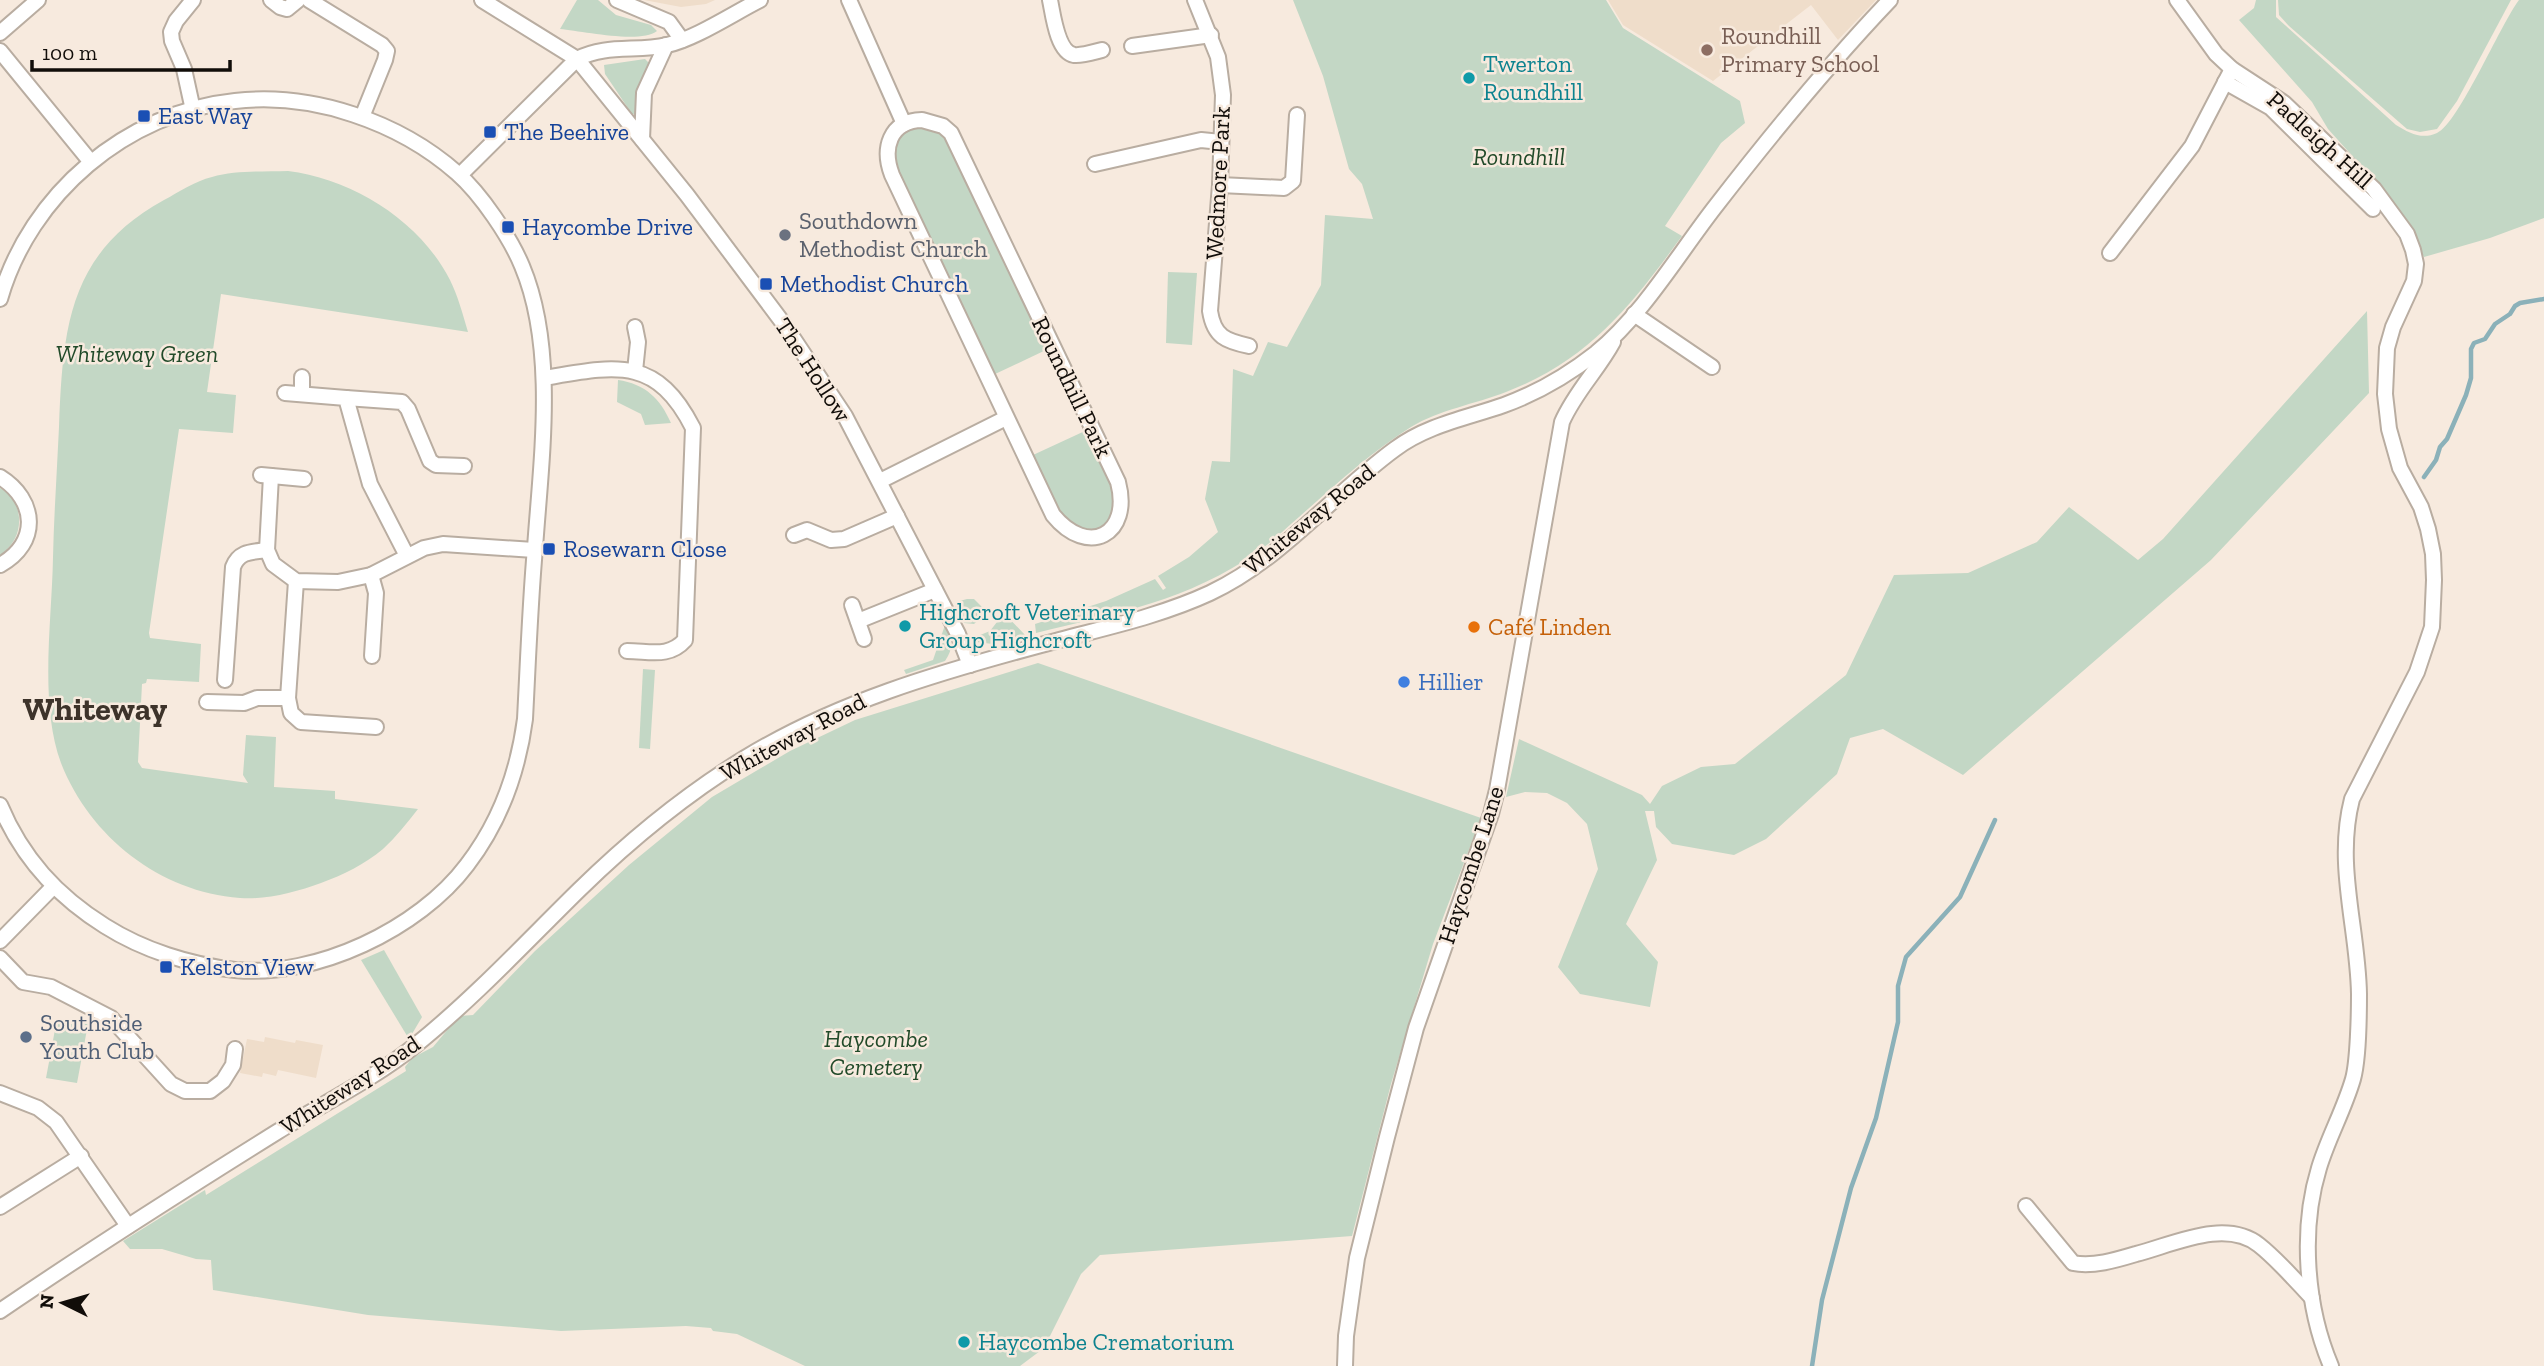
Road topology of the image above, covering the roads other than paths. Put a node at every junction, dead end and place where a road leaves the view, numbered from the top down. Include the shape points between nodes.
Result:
1 (38, 0) edge
2 (193, 0) edge
3 (271, 0) edge
4 (298, 0) edge
5 (309, 0) edge
6 (482, 0) edge
7 (617, 0) edge
8 (760, 0) edge
9 (849, 0) edge
10 (1050, 0) edge
11 (1195, 0) edge
12 (1890, 0) edge
13 (2177, 0) edge
14 (0, 33) edge
15 (1211, 36) junction
16 (682, 40) junction
17 (666, 45) junction
18 (1132, 46) dead end
19 (1102, 50) dead end
20 (0, 51) edge
21 (577, 59) junction
22 (2229, 75) junction
23 (193, 110) junction
24 (1297, 115) dead end
25 (362, 117) junction
26 (904, 124) junction
27 (642, 139) junction
28 (1221, 142) junction
29 (90, 161) junction
30 (1095, 164) dead end
31 (460, 175) junction
32 (1220, 184) junction
33 (2373, 209) dead end
34 (2109, 253) dead end
35 (0, 299) edge
36 (1634, 314) junction
37 (635, 327) dead end
38 (1619, 331) junction
39 (1249, 346) dead end
40 (1712, 367) dead end
41 (635, 371) junction
42 (302, 377) dead end
43 (544, 378) junction
44 (285, 393) dead end
45 (302, 394) junction
46 (346, 398) junction
47 (1006, 418) junction
48 (464, 466) dead end
49 (0, 477) edge
50 (304, 479) dead end
51 (880, 481) junction
52 (897, 516) junction
53 (794, 535) dead end
54 (267, 550) junction
55 (534, 550) junction
56 (407, 556) junction
57 (0, 565) edge
58 (371, 575) junction
59 (296, 581) junction
60 (935, 590) junction
61 (852, 605) dead end
62 (858, 621) junction
63 (864, 639) dead end
64 (373, 640) junction
65 (389, 641) dead end
66 (627, 651) dead end
67 (372, 656) dead end
68 (970, 665) junction
69 (225, 680) dead end
70 (288, 698) junction
71 (207, 702) dead end
72 (376, 727) dead end
73 (0, 805) edge
74 (52, 887) junction
75 (0, 941) edge
76 (0, 958) edge
77 (235, 1049) dead end
78 (0, 1093) edge
79 (81, 1156) junction
80 (2026, 1206) dead end
81 (0, 1207) edge
82 (128, 1226) junction
83 (2312, 1298) junction
84 (0, 1311) edge
85 (1345, 1366) edge
86 (2332, 1366) edge

1 - 14 street
2 - 23 street via 171,32
3 - 4 street via 287,9
5 - 25 street via 387,51
6 - 21 street, The Hollow
7 - 16 street via 669,22
8 - 16 street
9 - 26 street
10 - 19 street via 1060,45 1066,52
11 - 15 street, Wedmore Park
12 - 36 street, Whiteway Road via 1777,129
13 - 22 street, Padleigh Hill
15 - 18 street
15 - 28 street, Wedmore Park via 1223,94
16 - 17 street
17 - 21 street via 593,51
17 - 27 street via 644,93
20 - 29 street
21 - 27 street, The Hollow
21 - 31 street
22 - 33 street via 2271,108
22 - 34 street via 2192,146
22 - 83 street, Padleigh Hill via 2284,103 2374,189 2407,234 2416,264 2410,294 2387,348 2385,394 2400,468 2428,529 2433,554 2432,627 2417,672 2348,815 2345,869 2359,994 2354,1075 2319,1168 2312,1201 2308,1237
23 - 25 street via 253,99 326,107
23 - 29 street via 157,121
24 - 32 street via 1293,181 1284,188
25 - 31 street via 439,158
26 - 47 street, Roundhill Park via 887,146 887,161
26 - 47 street, Roundhill Park via 933,122 951,134 1118,482 1122,510 1113,527 1099,537 1088,538 1065,529 1053,515
27 - 51 street, The Hollow via 807,356
28 - 30 street via 1201,140
28 - 32 street, Wedmore Park
29 - 35 street via 31,230
31 - 43 street via 521,263 537,317
32 - 39 street, Wedmore Park via 1212,326 1227,341
36 - 38 street, Whiteway Road
36 - 40 street
37 - 41 street
38 - 68 street, Whiteway Road via 1594,354 1531,394 1414,437 1280,548 1217,590 1155,616
38 - 85 street, Haycombe Lane via 1562,422 1497,790 1416,1028 1357,1258
41 - 43 street via 597,369
41 - 66 street via 664,384 682,405 693,428 693,442 685,640 668,653
42 - 45 street
43 - 55 street
44 - 45 street
45 - 46 street
46 - 48 street via 402,402 430,461
46 - 56 street via 370,484
47 - 51 street
49 - 57 street via 24,500 30,522 23,545
50 - 54 street via 266,476
51 - 52 street, The Hollow
52 - 53 street via 844,539 831,540 807,530
52 - 60 street, The Hollow
54 - 59 street via 274,564
54 - 69 street via 244,553 233,567
55 - 56 street via 443,544
55 - 74 street via 525,719 515,775 468,864 427,906 398,927 328,959 236,970 150,949 84,913
56 - 58 street
58 - 59 street via 338,582
58 - 64 street via 376,593
59 - 70 street
60 - 62 street
60 - 68 street, The Hollow
61 - 62 street
62 - 63 street
64 - 65 street
64 - 67 street
68 - 82 street, Whiteway Road via 869,696 746,757 650,826 419,1043
70 - 71 street
70 - 72 street via 291,713 301,722
73 - 74 street via 28,856
74 - 75 street
76 - 77 street via 23,982 51,987 111,1017 171,1084 185,1091 210,1091 223,1081 233,1066
78 - 79 street via 38,1108
79 - 81 street
79 - 82 street
80 - 83 street via 2073,1263 2113,1260 2235,1233 2258,1244
82 - 84 street, Whiteway Road
83 - 86 street

